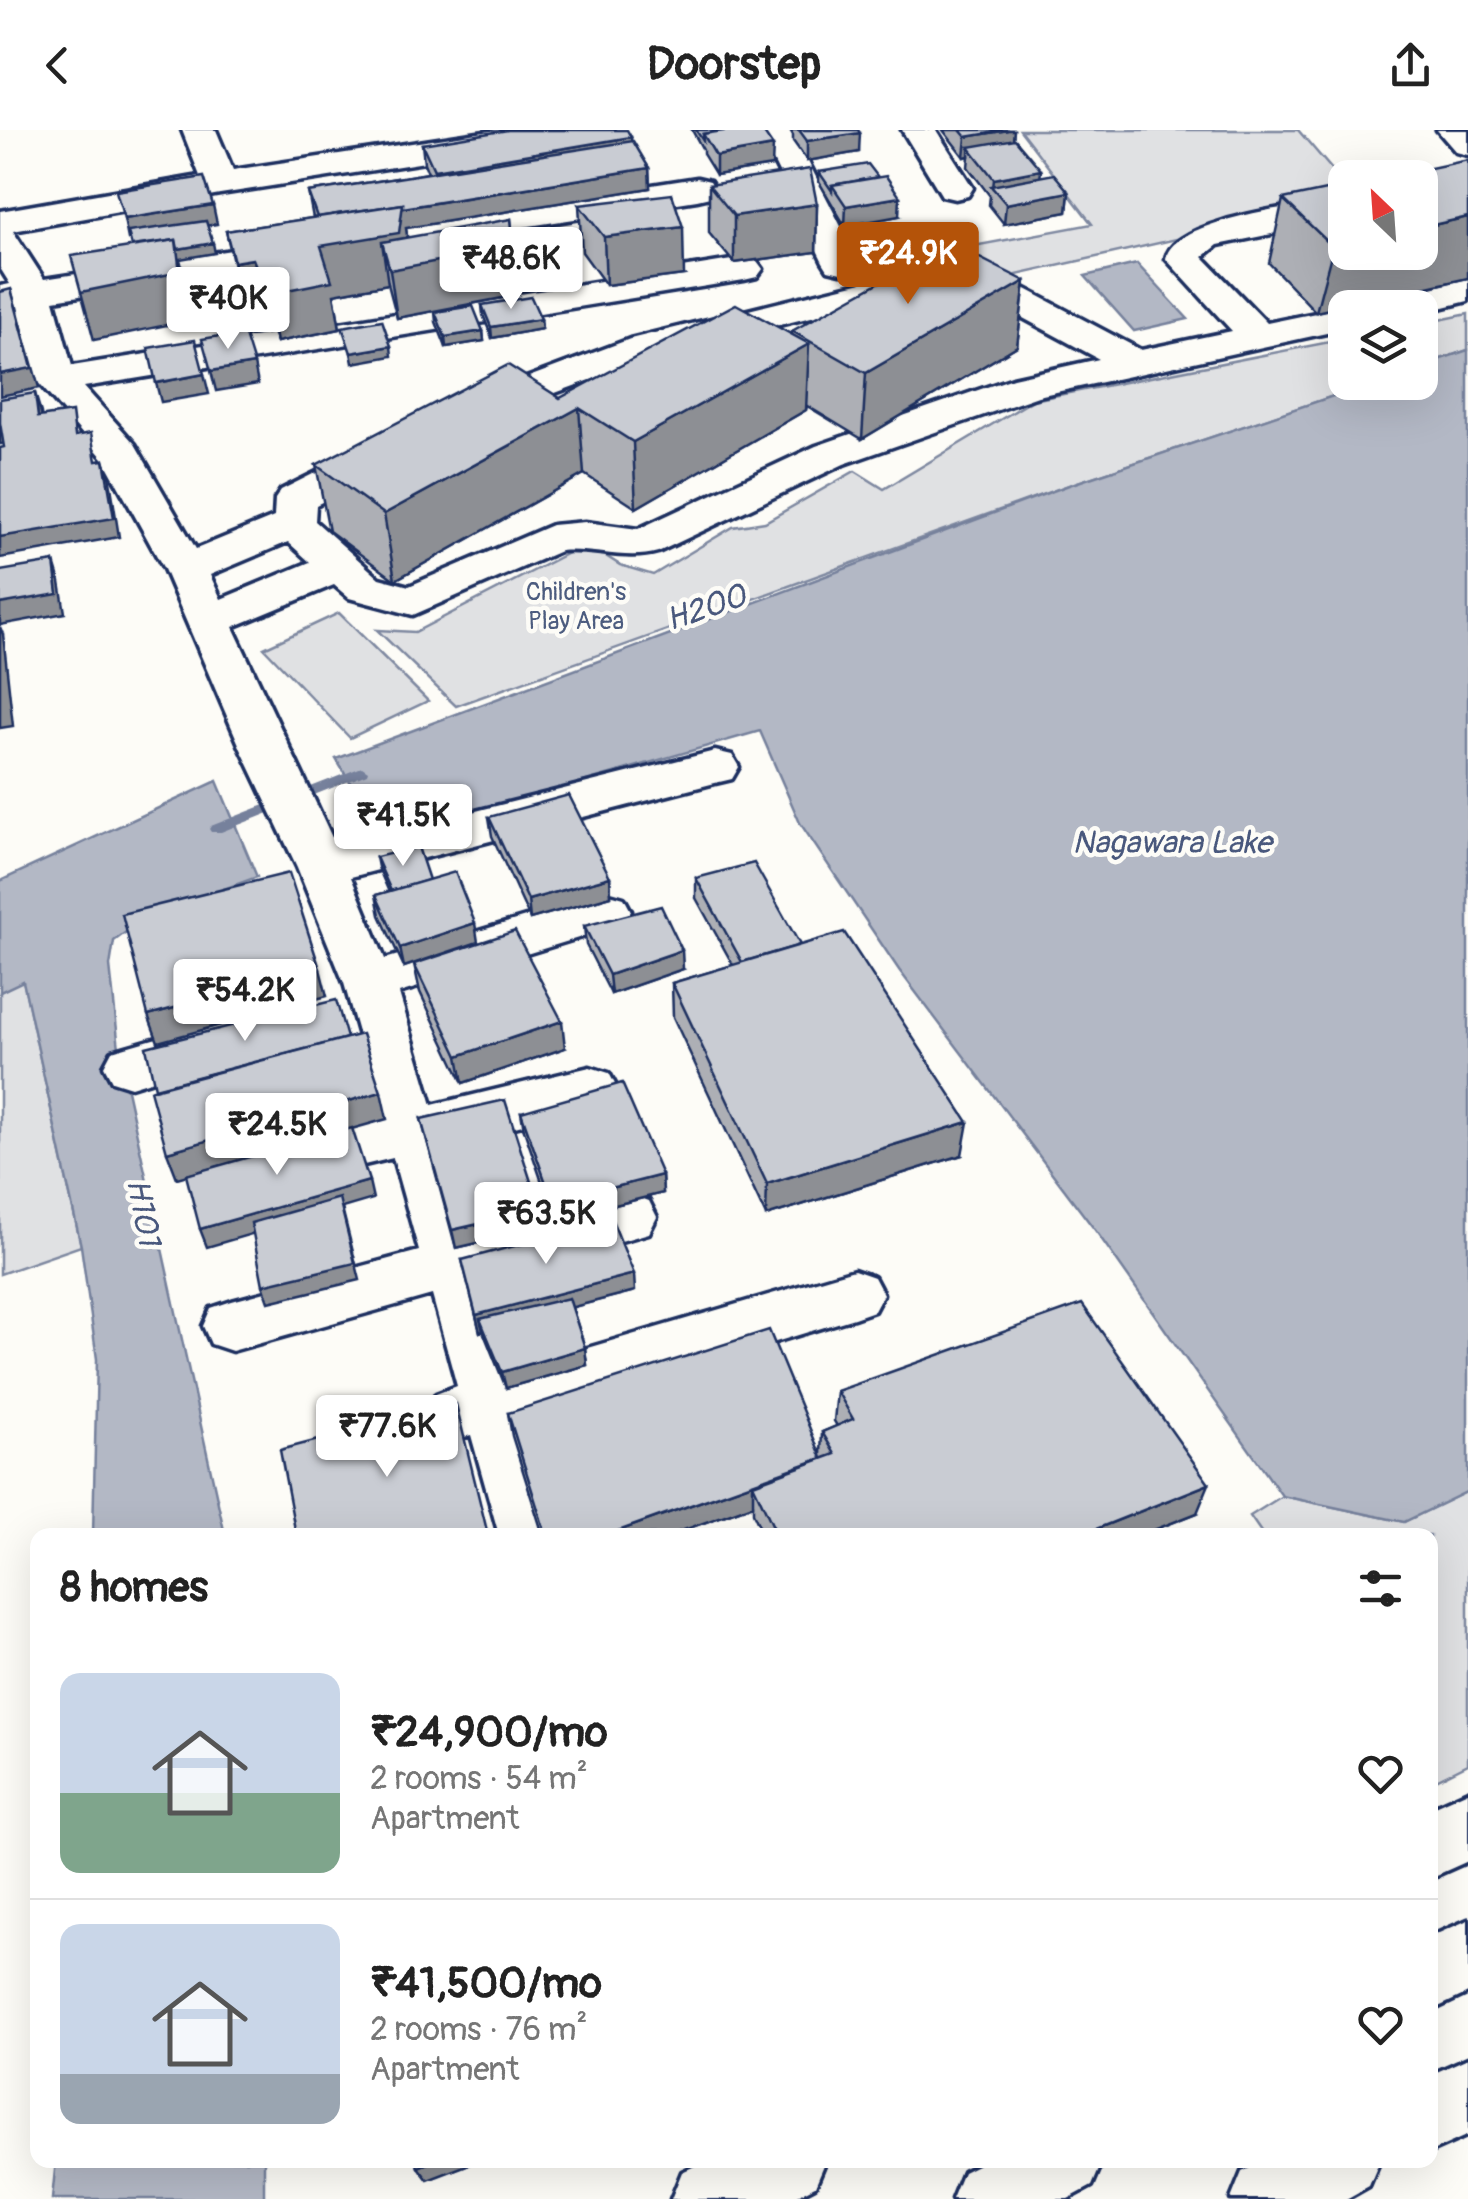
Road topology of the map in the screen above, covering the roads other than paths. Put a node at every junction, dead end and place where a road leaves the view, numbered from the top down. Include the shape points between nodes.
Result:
1 (199, 130) edge
2 (565, 130) edge
3 (775, 130) edge
4 (919, 130) edge
5 (1454, 130) edge
6 (1468, 145) edge
7 (220, 182) junction
8 (955, 188) dead end
9 (697, 189) dead end
10 (1328, 211) edge
11 (0, 222) edge
12 (0, 238) edge
13 (841, 262) dead end
14 (744, 270) edge
15 (1468, 290) edge
16 (17, 294) edge
17 (1438, 297) edge
18 (1328, 322) edge
19 (1259, 337) junction
20 (1136, 363) junction
21 (56, 380) junction
22 (294, 524) junction
23 (340, 566) junction
24 (186, 569) junction
25 (209, 621) junction
26 (715, 767) dead end
27 (322, 867) junction
28 (606, 912) dead end
29 (373, 989) junction
30 (319, 1011) edge
31 (262, 1027) edge
32 (131, 1066) dead end
33 (590, 1088) edge
34 (412, 1129) junction
35 (282, 1163) edge
36 (629, 1217) dead end
37 (450, 1265) junction
38 (854, 1294) dead end
39 (232, 1326) dead end
40 (491, 1404) junction
41 (397, 1429) edge
42 (528, 1528) edge
43 (1468, 1825) edge
44 (1438, 1840) edge
45 (1468, 1955) edge
46 (1438, 1971) edge
47 (1468, 2095) edge
48 (1438, 2111) edge
49 (690, 2168) edge
50 (772, 2168) edge
51 (1050, 2168) edge
52 (1329, 2168) edge
53 (697, 2199) edge
54 (709, 2199) edge
55 (990, 2199) edge
56 (1269, 2199) edge

1 - 7 main road
2 - 7 main road
3 - 13 main road
4 - 8 main road
5 - 6 main road
7 - 11 main road
9 - 16 main road
10 - 19 main road via 1206,236 1184,251 1184,260
12 - 16 main road
14 - 21 main road
15 - 17 main road
16 - 21 main road
18 - 19 main road
19 - 20 main road
20 - 22 main road via 988,284 932,276 644,347 425,433 296,499
20 - 23 main road via 1027,386 864,442 643,543 552,538 413,601 364,588
21 - 24 main road via 121,452
22 - 23 main road
22 - 24 main road
23 - 25 main road
24 - 25 main road
25 - 27 main road
26 - 27 main road
27 - 29 main road
28 - 29 main road
29 - 30 main road
29 - 34 main road
31 - 32 main road
33 - 34 main road
34 - 35 main road
34 - 37 main road
36 - 37 main road
37 - 39 main road
37 - 40 main road
38 - 40 main road
40 - 41 main road
40 - 42 main road
43 - 44 main road
45 - 46 main road
47 - 48 main road
49 - 53 main road
50 - 54 main road
51 - 55 main road
52 - 56 main road

